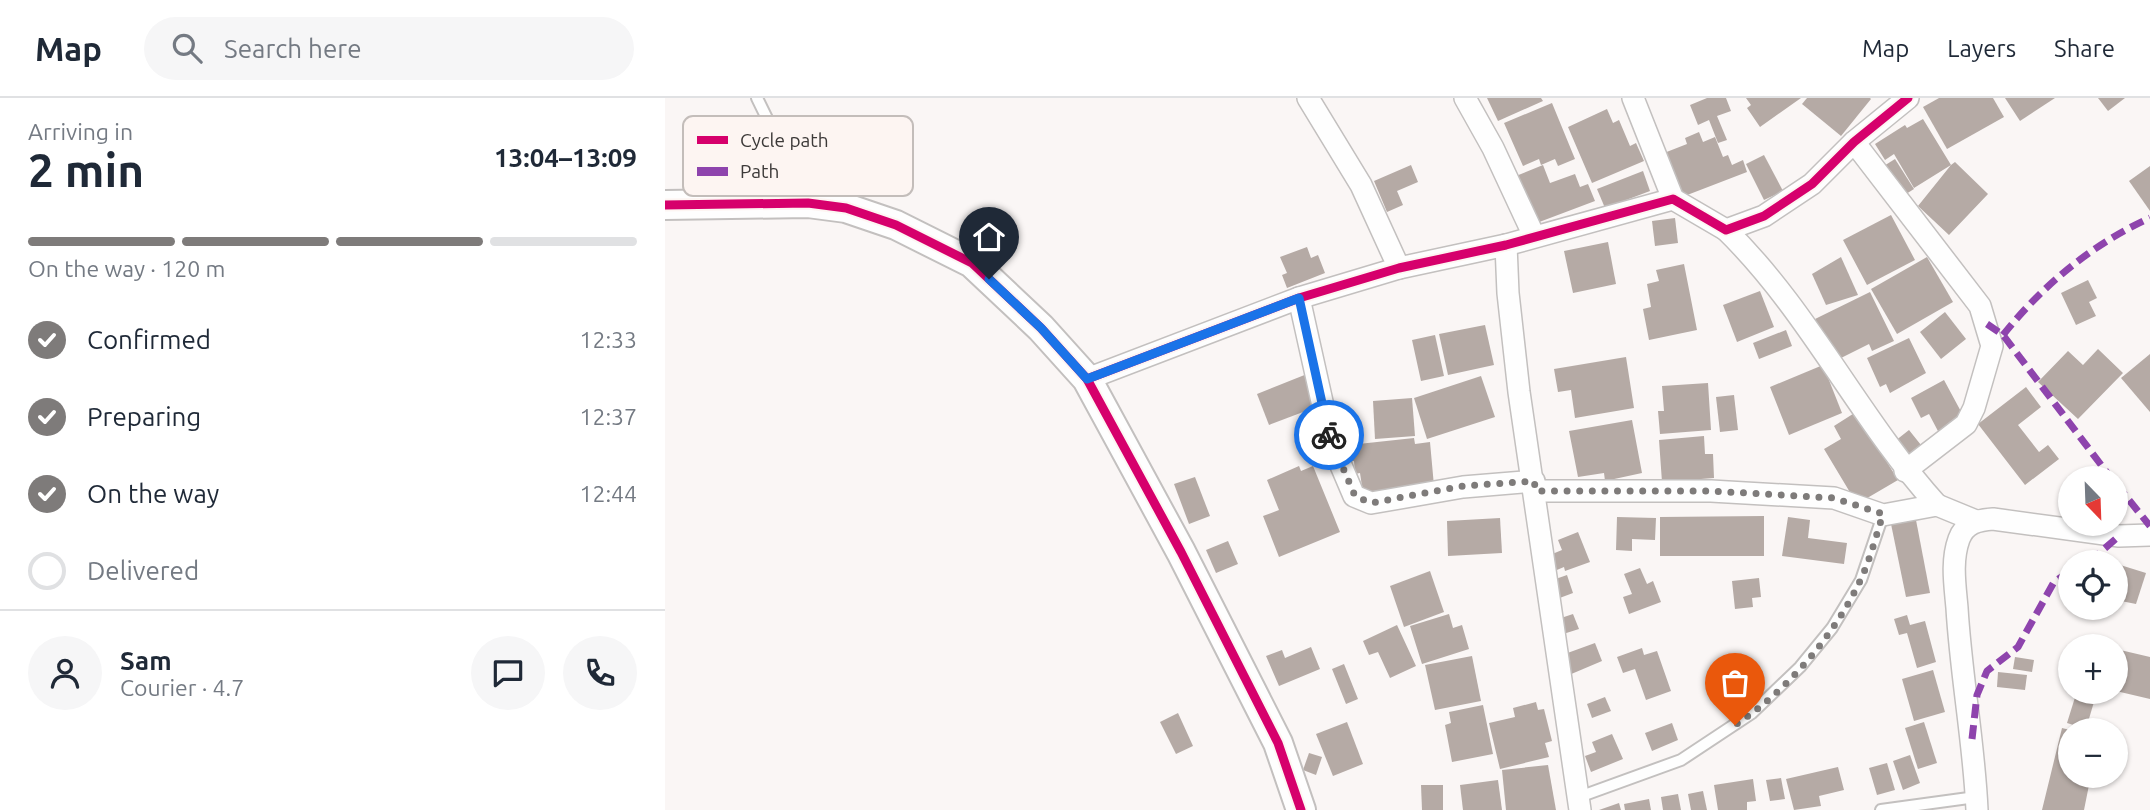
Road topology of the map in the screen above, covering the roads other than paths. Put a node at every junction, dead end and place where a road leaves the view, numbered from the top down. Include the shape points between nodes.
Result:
1 (758, 98) edge
2 (1308, 98) edge
3 (1465, 98) edge
4 (1633, 98) edge
5 (1907, 98) edge
6 (767, 116) edge
7 (1854, 142) junction
8 (805, 196) edge
9 (1673, 199) junction
10 (808, 203) junction
11 (665, 205) edge
12 (1726, 230) junction
13 (1534, 236) junction
14 (1506, 245) junction
15 (1399, 268) junction
16 (1299, 298) junction
17 (1087, 379) junction
18 (1905, 471) junction
19 (1535, 486) junction
20 (1937, 505) junction
21 (1883, 514) junction
22 (1976, 521) junction
23 (2150, 535) edge
24 (1977, 803) edge
25 (1580, 804) edge
26 (1301, 810) edge
27 (1881, 810) edge

1 - 6 lane
2 - 15 street via 1361,185
3 - 13 street
4 - 9 street
5 - 7 street
7 - 12 street via 1812,184 1785,203
7 - 18 street via 1980,306 1991,346 1966,424
8 - 10 lane
9 - 12 street
9 - 13 street
10 - 11 street
10 - 17 street via 846,208 896,225 972,263
12 - 18 street via 1761,263
13 - 14 street
14 - 15 street
14 - 19 street via 1519,392
15 - 16 street
16 - 17 street
16 - 19 street via 1331,442 1355,496 1371,503 1463,486
17 - 26 street via 1278,743
18 - 20 street
19 - 21 street via 1834,498
19 - 25 street
20 - 21 street
20 - 22 street
21 - 25 lane via 1861,580 1832,628 1752,713 1681,760
22 - 23 street
22 - 24 street via 1959,537 1954,563
24 - 27 lane

